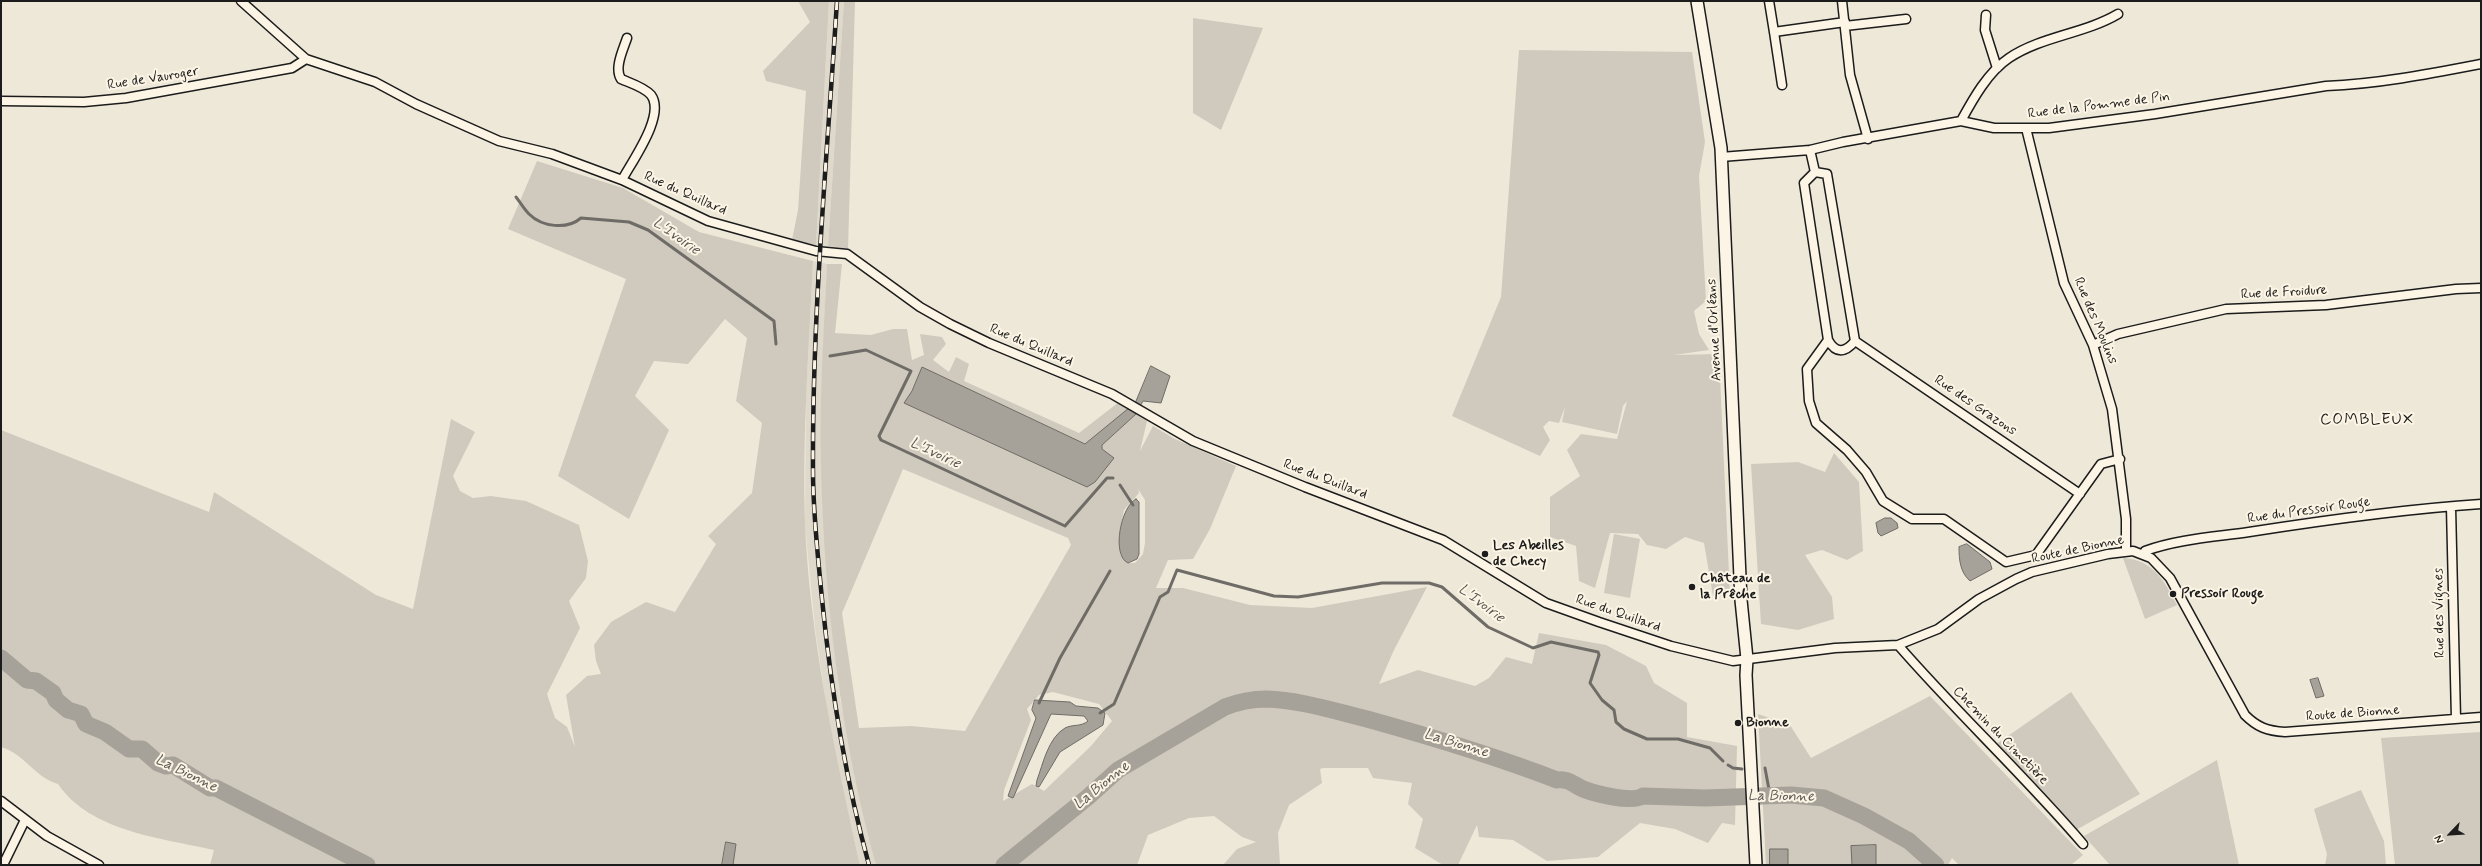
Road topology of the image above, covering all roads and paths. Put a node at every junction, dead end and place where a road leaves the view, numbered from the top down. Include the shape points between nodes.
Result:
1 (241, 1) edge
2 (1697, 1) edge
3 (1769, 1) edge
4 (1842, 1) edge
5 (2118, 14) dead end
6 (1986, 15) dead end
7 (1906, 18) dead end
8 (1845, 24) junction
9 (1774, 32) junction
10 (627, 38) dead end
11 (306, 59) junction
12 (2481, 64) edge
13 (1997, 68) junction
14 (1782, 85) dead end
15 (1, 101) edge
16 (1961, 121) junction
17 (2026, 128) junction
18 (1868, 139) junction
19 (1810, 150) junction
20 (1721, 157) junction
21 (1815, 172) junction
22 (622, 180) junction
23 (2481, 288) edge
24 (1828, 340) junction
25 (1855, 341) junction
26 (2093, 345) junction
27 (2120, 458) junction
28 (2080, 494) junction
29 (2481, 504) edge
30 (2451, 507) junction
31 (2126, 551) junction
32 (2144, 554) junction
33 (1898, 645) junction
34 (1747, 659) junction
35 (2481, 717) edge
36 (2456, 719) junction
37 (1, 801) edge
38 (25, 820) junction
39 (2083, 844) dead end
40 (3, 865) edge
41 (98, 865) edge
42 (1756, 865) edge

1 - 11 street
2 - 20 main road, Avenue d'Orléans
3 - 9 street
4 - 8 street
5 - 13 street via 2100,25 2040,43 2010,57
6 - 13 street via 1984,30
7 - 8 street
8 - 9 street
8 - 18 street via 1850,75
9 - 14 street
10 - 22 street via 618,75 647,92 652,97 656,110 653,124
11 - 15 street, Rue de Vauroger via 292,68 126,98 84,102
11 - 22 street, Rue du Quillard via 375,82 416,104 499,141 545,152
12 - 17 street, Rue de la Pomme de Pin via 2414,77 2326,86 2155,114 2049,128
13 - 16 street
16 - 17 street, Rue de la Pomme de Pin via 1994,128
16 - 18 street, Rue de la Pomme de Pin
17 - 26 street, Rue des Moulins via 2064,283
18 - 19 street, Rue de la Pomme de Pin
19 - 20 street, Rue de la Pomme de Pin
19 - 21 street
20 - 34 main road, Avenue d'Orléans via 1741,600
21 - 24 street via 1804,183
21 - 25 street via 1827,174
22 - 34 street, Rue du Quillard via 708,221 816,251 847,254 950,324 1112,394 1193,441 1443,540 1546,603 1671,646 1733,661
23 - 26 street, Rue de Froidure via 2456,288 2326,305 2226,309 2118,334
24 - 25 street via 1833,348 1839,350 1850,347
24 - 28 street via 1807,368 1809,401 1814,420 1847,450 1866,472 1883,502 1912,519 1944,519 2006,562 2036,555
25 - 28 street, Rue des Grazons
26 - 27 street, Rue des Moulins via 2112,410
27 - 28 street via 2101,464
27 - 31 street, Rue des Moulins via 2126,519
29 - 30 street, Rue du Pressoir Rouge
30 - 32 street, Rue du Pressoir Rouge via 2356,517 2162,545 2145,551
30 - 36 street, Rue des Vignes
31 - 32 street, Route de Bionne
31 - 33 street, Route de Bionne via 2032,572 1979,599 1938,629
32 - 36 street, Route de Bionne via 2163,568 2170,578 2245,715 2258,726 2285,732
33 - 34 street, Route de Bionne via 1835,648
33 - 39 street, Chemin du Cimetière
34 - 42 main road, Avenue d'Orléans
35 - 36 street, Route de Bionne
37 - 38 street
38 - 40 street
38 - 41 street via 73,852

